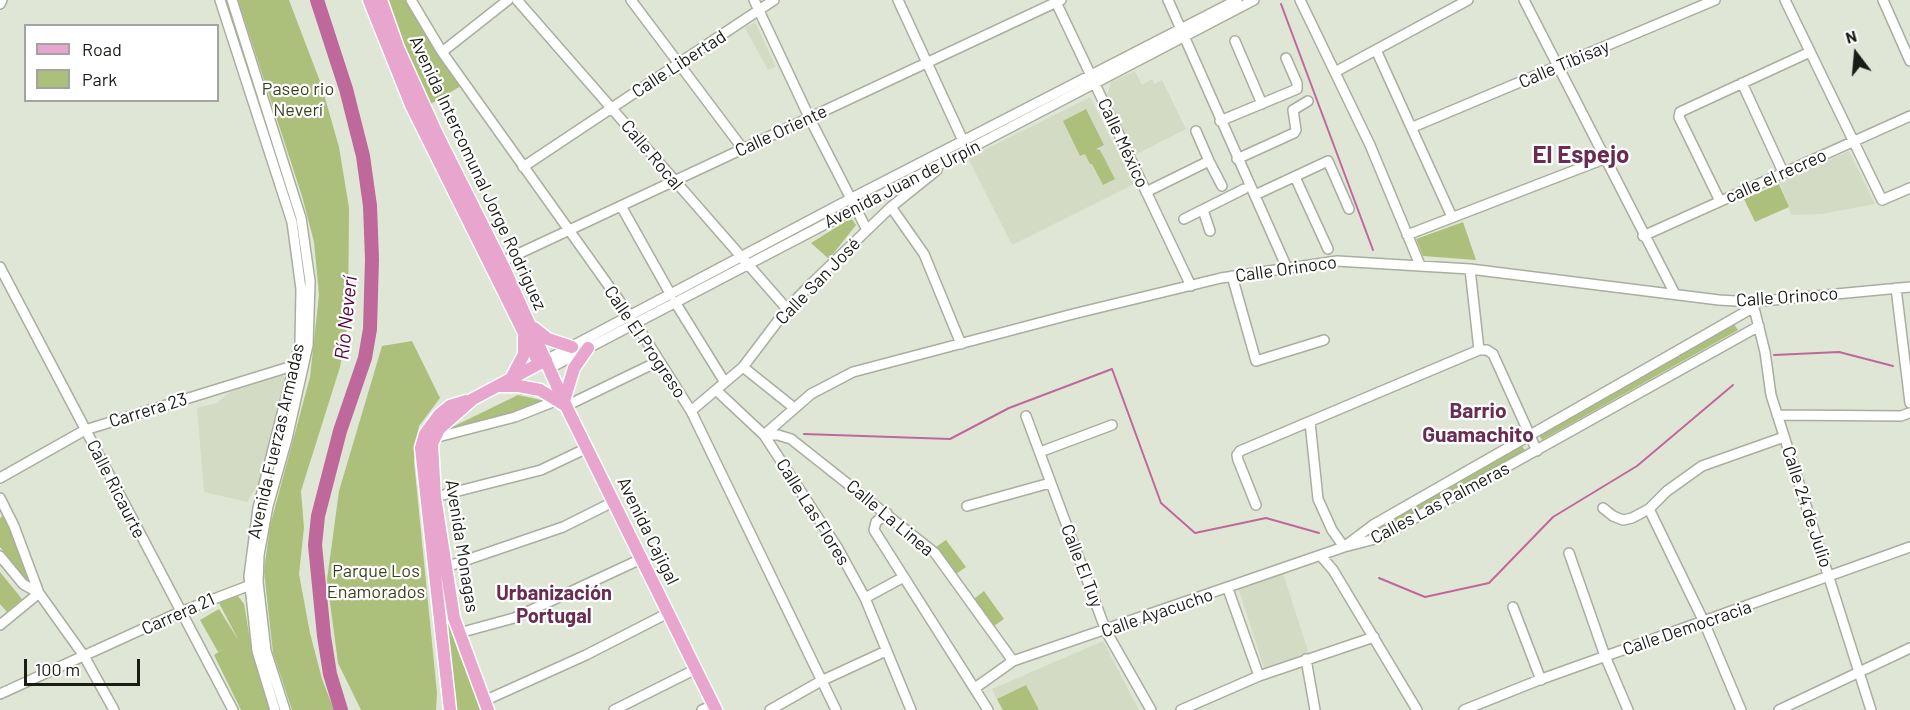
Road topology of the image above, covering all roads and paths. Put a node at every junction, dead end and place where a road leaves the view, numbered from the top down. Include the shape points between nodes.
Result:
1 (220, 0) edge
2 (232, 0) edge
3 (369, 0) edge
4 (381, 0) edge
5 (411, 0) edge
6 (508, 0) edge
7 (517, 0) edge
8 (631, 0) edge
9 (754, 0) edge
10 (774, 0) edge
11 (898, 0) edge
12 (1168, 0) edge
13 (1237, 0) edge
14 (1254, 0) edge
15 (1300, 0) edge
16 (1468, 0) edge
17 (1524, 0) edge
18 (1715, 0) edge
19 (1785, 0) edge
20 (1883, 0) edge
21 (1057, 1) edge
22 (759, 10) junction
23 (1182, 33) junction
24 (1234, 40) dead end
25 (1376, 50) junction
26 (442, 52) junction
27 (1810, 52) junction
28 (1286, 58) dead end
29 (1910, 61) edge
30 (925, 62) junction
31 (680, 65) junction
32 (1557, 67) junction
33 (1335, 72) junction
34 (1093, 79) junction
35 (1742, 83) junction
36 (1308, 101) dead end
37 (1262, 104) junction
38 (613, 108) junction
39 (1910, 116) edge
40 (810, 119) junction
41 (1221, 121) junction
42 (1413, 127) junction
43 (1197, 131) dead end
44 (1853, 142) junction
45 (965, 146) junction
46 (743, 149) junction
47 (953, 158) junction
48 (1237, 159) junction
49 (1604, 159) junction
50 (1209, 161) junction
51 (523, 167) junction
52 (1783, 172) junction
53 (1295, 177) junction
54 (674, 182) junction
55 (1222, 186) dead end
56 (1910, 188) edge
57 (1244, 189) dead end
58 (1146, 192) junction
59 (1255, 195) junction
60 (1720, 201) junction
61 (853, 204) junction
62 (621, 206) junction
63 (891, 207) junction
64 (1349, 209) dead end
65 (1203, 210) junction
66 (1452, 217) junction
67 (1184, 219) dead end
68 (867, 230) junction
69 (568, 231) junction
70 (1210, 231) dead end
71 (1407, 235) junction
72 (1643, 236) junction
73 (1328, 249) dead end
74 (744, 261) junction
75 (501, 262) junction
76 (1420, 265) junction
77 (0, 267) edge
78 (1287, 268) junction
79 (1470, 269) junction
80 (1232, 276) junction
81 (1191, 286) junction
82 (1910, 287) edge
83 (1896, 288) junction
84 (1675, 294) junction
85 (673, 298) junction
86 (1753, 305) junction
87 (787, 309) junction
88 (634, 320) junction
89 (524, 324) junction
90 (1759, 326) junction
91 (1324, 340) dead end
92 (962, 344) junction
93 (572, 347) junction
94 (588, 348) junction
95 (1479, 350) junction
96 (659, 361) junction
97 (300, 364) junction
98 (545, 364) junction
99 (742, 367) junction
100 (724, 381) junction
101 (503, 383) junction
102 (716, 390) junction
103 (473, 399) junction
104 (563, 402) junction
105 (793, 408) junction
106 (1910, 409) edge
107 (691, 411) junction
108 (1777, 415) junction
109 (1026, 416) dead end
110 (1310, 422) junction
111 (1112, 425) dead end
112 (85, 430) junction
113 (764, 435) junction
114 (1530, 436) junction
115 (1784, 437) junction
116 (434, 438) junction
117 (587, 448) junction
118 (1538, 451) junction
119 (1040, 452) junction
120 (0, 478) edge
121 (1050, 483) junction
122 (435, 497) junction
123 (0, 498) edge
124 (613, 502) junction
125 (1256, 505) dead end
126 (967, 506) dead end
127 (1603, 508) dead end
128 (1649, 509) junction
129 (3, 512) edge
130 (886, 513) junction
131 (1344, 547) junction
132 (1910, 547) edge
133 (1569, 553) dead end
134 (1322, 555) junction
135 (0, 556) edge
136 (641, 559) junction
137 (446, 567) junction
138 (902, 578) junction
139 (1830, 578) junction
140 (254, 583) junction
141 (1228, 589) junction
142 (39, 593) junction
143 (865, 598) junction
144 (1513, 607) dead end
145 (180, 612) junction
146 (668, 613) junction
147 (1704, 622) junction
148 (0, 625) edge
149 (1106, 630) junction
150 (459, 633) junction
151 (1374, 637) junction
152 (1910, 648) edge
153 (886, 651) junction
154 (84, 656) junction
155 (1605, 656) junction
156 (1306, 659) junction
157 (1013, 661) junction
158 (696, 669) junction
159 (1858, 672) junction
160 (1259, 676) junction
161 (1541, 680) junction
162 (821, 681) junction
163 (975, 688) junction
164 (0, 694) edge
165 (486, 706) edge
166 (449, 708) edge
167 (711, 708) edge
168 (114, 710) edge
169 (233, 710) edge
170 (275, 710) edge
171 (285, 710) edge
172 (614, 710) edge
173 (770, 710) edge
174 (836, 710) edge
175 (911, 710) edge
176 (988, 710) edge
177 (1151, 710) edge
178 (1181, 710) edge
179 (1314, 710) edge
180 (1417, 710) edge
181 (1464, 710) edge
182 (1628, 710) edge
183 (1742, 710) edge
184 (1779, 710) edge
185 (1871, 710) edge

1 - 97 street, Avenida Fuerzas Armadas via 295,234 301,289
2 - 97 street, Avenida Fuerzas Armadas via 306,241 311,299
3 - 89 main road, Avenida Intercomunal Jorge Rodriguez via 411,105
4 - 75 main road, Avenida Intercomunal Jorge Rodriguez via 410,77
5 - 26 street, Calle El Progreso
6 - 26 street
7 - 38 street, Calle Rocal
8 - 31 street
9 - 22 street
10 - 22 street, Calle Libertad
11 - 30 street
12 - 23 street
13 - 23 street, Avenida Juan de Urpín
14 - 23 street, Avenida Juan de Urpín
15 - 33 street
16 - 25 street
17 - 32 street
18 - 32 street, Calle Tibisay
19 - 27 street
20 - 29 street
21 - 30 street, Calle Oriente
21 - 34 street, Calle México
22 - 31 street, Calle Libertad
22 - 40 street
23 - 34 street, Avenida Juan de Urpín
23 - 41 street
24 - 37 street
25 - 33 street
25 - 42 street
26 - 51 street, Calle El Progreso
27 - 35 street
27 - 44 street
28 - 37 street via 1297,89
30 - 40 street, Calle Oriente
30 - 45 street
31 - 38 street, Calle Libertad
31 - 46 street
32 - 42 street, Calle Tibisay
32 - 49 street
33 - 71 street
34 - 45 street, Avenida Juan de Urpín
34 - 58 street, Calle México
35 - 52 street
35 - 60 street via 1680,111 1679,117
36 - 48 street via 1293,110 1294,133
37 - 41 street
38 - 51 street, Calle Libertad
38 - 54 street, Calle Rocal
39 - 44 street, calle el recreo
40 - 46 street, Calle Oriente
40 - 61 street
41 - 48 street
42 - 66 street
43 - 50 street
44 - 52 street, calle el recreo
44 - 56 street via 1882,200
45 - 47 street, Avenida Juan de Urpín
45 - 61 street, Avenida Juan de Urpín
46 - 54 street, Calle Oriente
47 - 61 street, Avenida Juan de Urpín
47 - 63 street, Calle San José
48 - 59 street
49 - 66 street
49 - 72 street
50 - 55 street
50 - 58 street
51 - 69 street, Calle El Progreso
52 - 60 street, calle el recreo
53 - 59 street
53 - 64 street via 1328,162
53 - 73 street
54 - 62 street, Calle Oriente
54 - 74 street, Calle Rocal
57 - 65 street
58 - 81 street, Calle México
59 - 78 street
60 - 72 street, calle el recreo
61 - 68 street
61 - 74 street, Avenida Juan de Urpín
62 - 69 street, Calle Oriente
62 - 85 street
63 - 68 street, Calle San José
63 - 92 street via 924,254
65 - 67 street
65 - 70 street
66 - 71 street
68 - 87 street, Calle San José
69 - 75 street, Calle Oriente
69 - 88 street, Calle El Progreso
71 - 76 street
72 - 84 street
74 - 85 street, Avenida Juan de Urpín
74 - 87 street, Calle Rocal
75 - 89 main road, Avenida Intercomunal Jorge Rodriguez
76 - 78 street, Calle Orinoco via 1337,261
76 - 79 street, Calle Orinoco
77 - 112 street, Calle Ricaurte
78 - 80 street, Calle Orinoco
79 - 84 street, Calle Orinoco
79 - 95 street
80 - 81 street, Calle Orinoco
80 - 91 street via 1256,362
81 - 92 street, Calle Orinoco
82 - 83 street, Calle Orinoco
83 - 86 street, Calle Orinoco
83 - 106 street
84 - 86 street, Calle Orinoco
85 - 88 street, Avenida Juan de Urpín
85 - 100 street
86 - 90 street, Calle 24 de Julio
86 - 114 street, Calles Las Palmeras
87 - 99 street, Calle San José
88 - 93 street, Avenida Juan de Urpín
88 - 94 street, Avenida Juan de Urpín
88 - 96 street, Calle El Progreso
89 - 93 main road via 548,339
89 - 98 main road, Avenida Intercomunal Jorge Rodriguez
89 - 101 main road via 521,364
90 - 108 street, Calle 24 de Julio
90 - 118 street, Calles Las Palmeras
92 - 105 street, Calle Orinoco via 853,372
93 - 98 street, Avenida Juan de Urpín
94 - 98 street, Avenida Juan de Urpín
94 - 104 main road via 574,368
95 - 110 street
95 - 114 street via 1493,354
96 - 104 street
96 - 107 street, Calle El Progreso
97 - 112 street, Carrera 23
97 - 140 street, Avenida Fuerzas Armadas via 256,515
98 - 101 main road, Avenida Monagas
98 - 104 main road, Avenida Cajigal
99 - 100 street, Calle San José
99 - 105 street
100 - 102 street, Calle San José
101 - 103 main road, Avenida Monagas
101 - 104 main road via 530,387
102 - 107 street, Calle San José
102 - 113 street, Calle Las Flores
103 - 116 main road, Avenida Monagas
103 - 166 main road, Avenida Monagas via 450,406 439,415 425,434 421,448
104 - 116 street
104 - 117 main road, Avenida Cajigal
105 - 113 street, Calle Orinoco
106 - 108 street via 1901,416
107 - 162 street, Calle El Progreso
108 - 115 street, Calle 24 de Julio
109 - 119 street, Calle El Tuy
110 - 125 street via 1237,455
110 - 131 street via 1318,499
111 - 119 street
112 - 120 street, Carrera 23
112 - 145 street, Calle Ricaurte
113 - 130 street, Calle La Linea via 791,439
113 - 143 street, Calle Las Flores via 837,547
114 - 118 street
114 - 131 street, Calles Las Palmeras via 1373,525
115 - 128 street via 1702,466
115 - 139 street, Calle 24 de Julio
116 - 122 main road, Avenida Monagas via 431,458
117 - 122 street via 541,470
117 - 124 main road, Avenida Cajigal
118 - 131 street, Calles Las Palmeras via 1380,538
119 - 121 street, Calle El Tuy
121 - 126 street
121 - 149 street, Calle El Tuy
122 - 137 main road, Avenida Monagas
123 - 129 street
124 - 136 main road, Avenida Cajigal
124 - 137 street via 554,531
127 - 128 street via 1623,520
128 - 147 street
129 - 142 street
130 - 138 street via 874,530
130 - 157 street, Calle La Linea via 935,554
131 - 134 street, Calle Ayacucho
132 - 139 street, Calle Democracia
133 - 155 street
134 - 141 street, Calle Ayacucho
134 - 151 street
135 - 142 street via 23,584
136 - 146 main road, Avenida Cajigal
136 - 150 street via 513,618
137 - 150 main road, Avenida Monagas
138 - 143 street
138 - 163 street
139 - 147 street, Calle Democracia
139 - 159 street, Calle 24 de Julio
140 - 145 street, Carrera 21
140 - 170 street, Avenida Fuerzas Armadas via 257,651
140 - 171 street, Avenida Fuerzas Armadas via 266,651
141 - 149 street, Calle Ayacucho
141 - 160 street
142 - 148 street
142 - 154 street
143 - 153 street, Calle Las Flores
144 - 161 street
145 - 154 street, Carrera 21
145 - 169 street, Calle Ricaurte
146 - 158 main road, Avenida Cajigal
146 - 165 street
147 - 155 street, Calle Democracia
147 - 183 street
149 - 157 street, Calle Ayacucho
149 - 177 street, Calle El Tuy
150 - 165 main road, Avenida Monagas
151 - 156 street
151 - 180 street
152 - 159 street
153 - 162 street
153 - 175 street, Calle Las Flores
154 - 164 street, Carrera 21
154 - 168 street
155 - 161 street, Calle Democracia
155 - 182 street
156 - 160 street
156 - 179 street
157 - 163 street, Calle Ayacucho
158 - 167 main road, Avenida Cajigal
158 - 172 street
159 - 184 street
159 - 185 street, Calle 24 de Julio
160 - 178 street
161 - 181 street, Calle Democracia
162 - 173 street
162 - 174 street, Calle El Progreso
163 - 176 street

